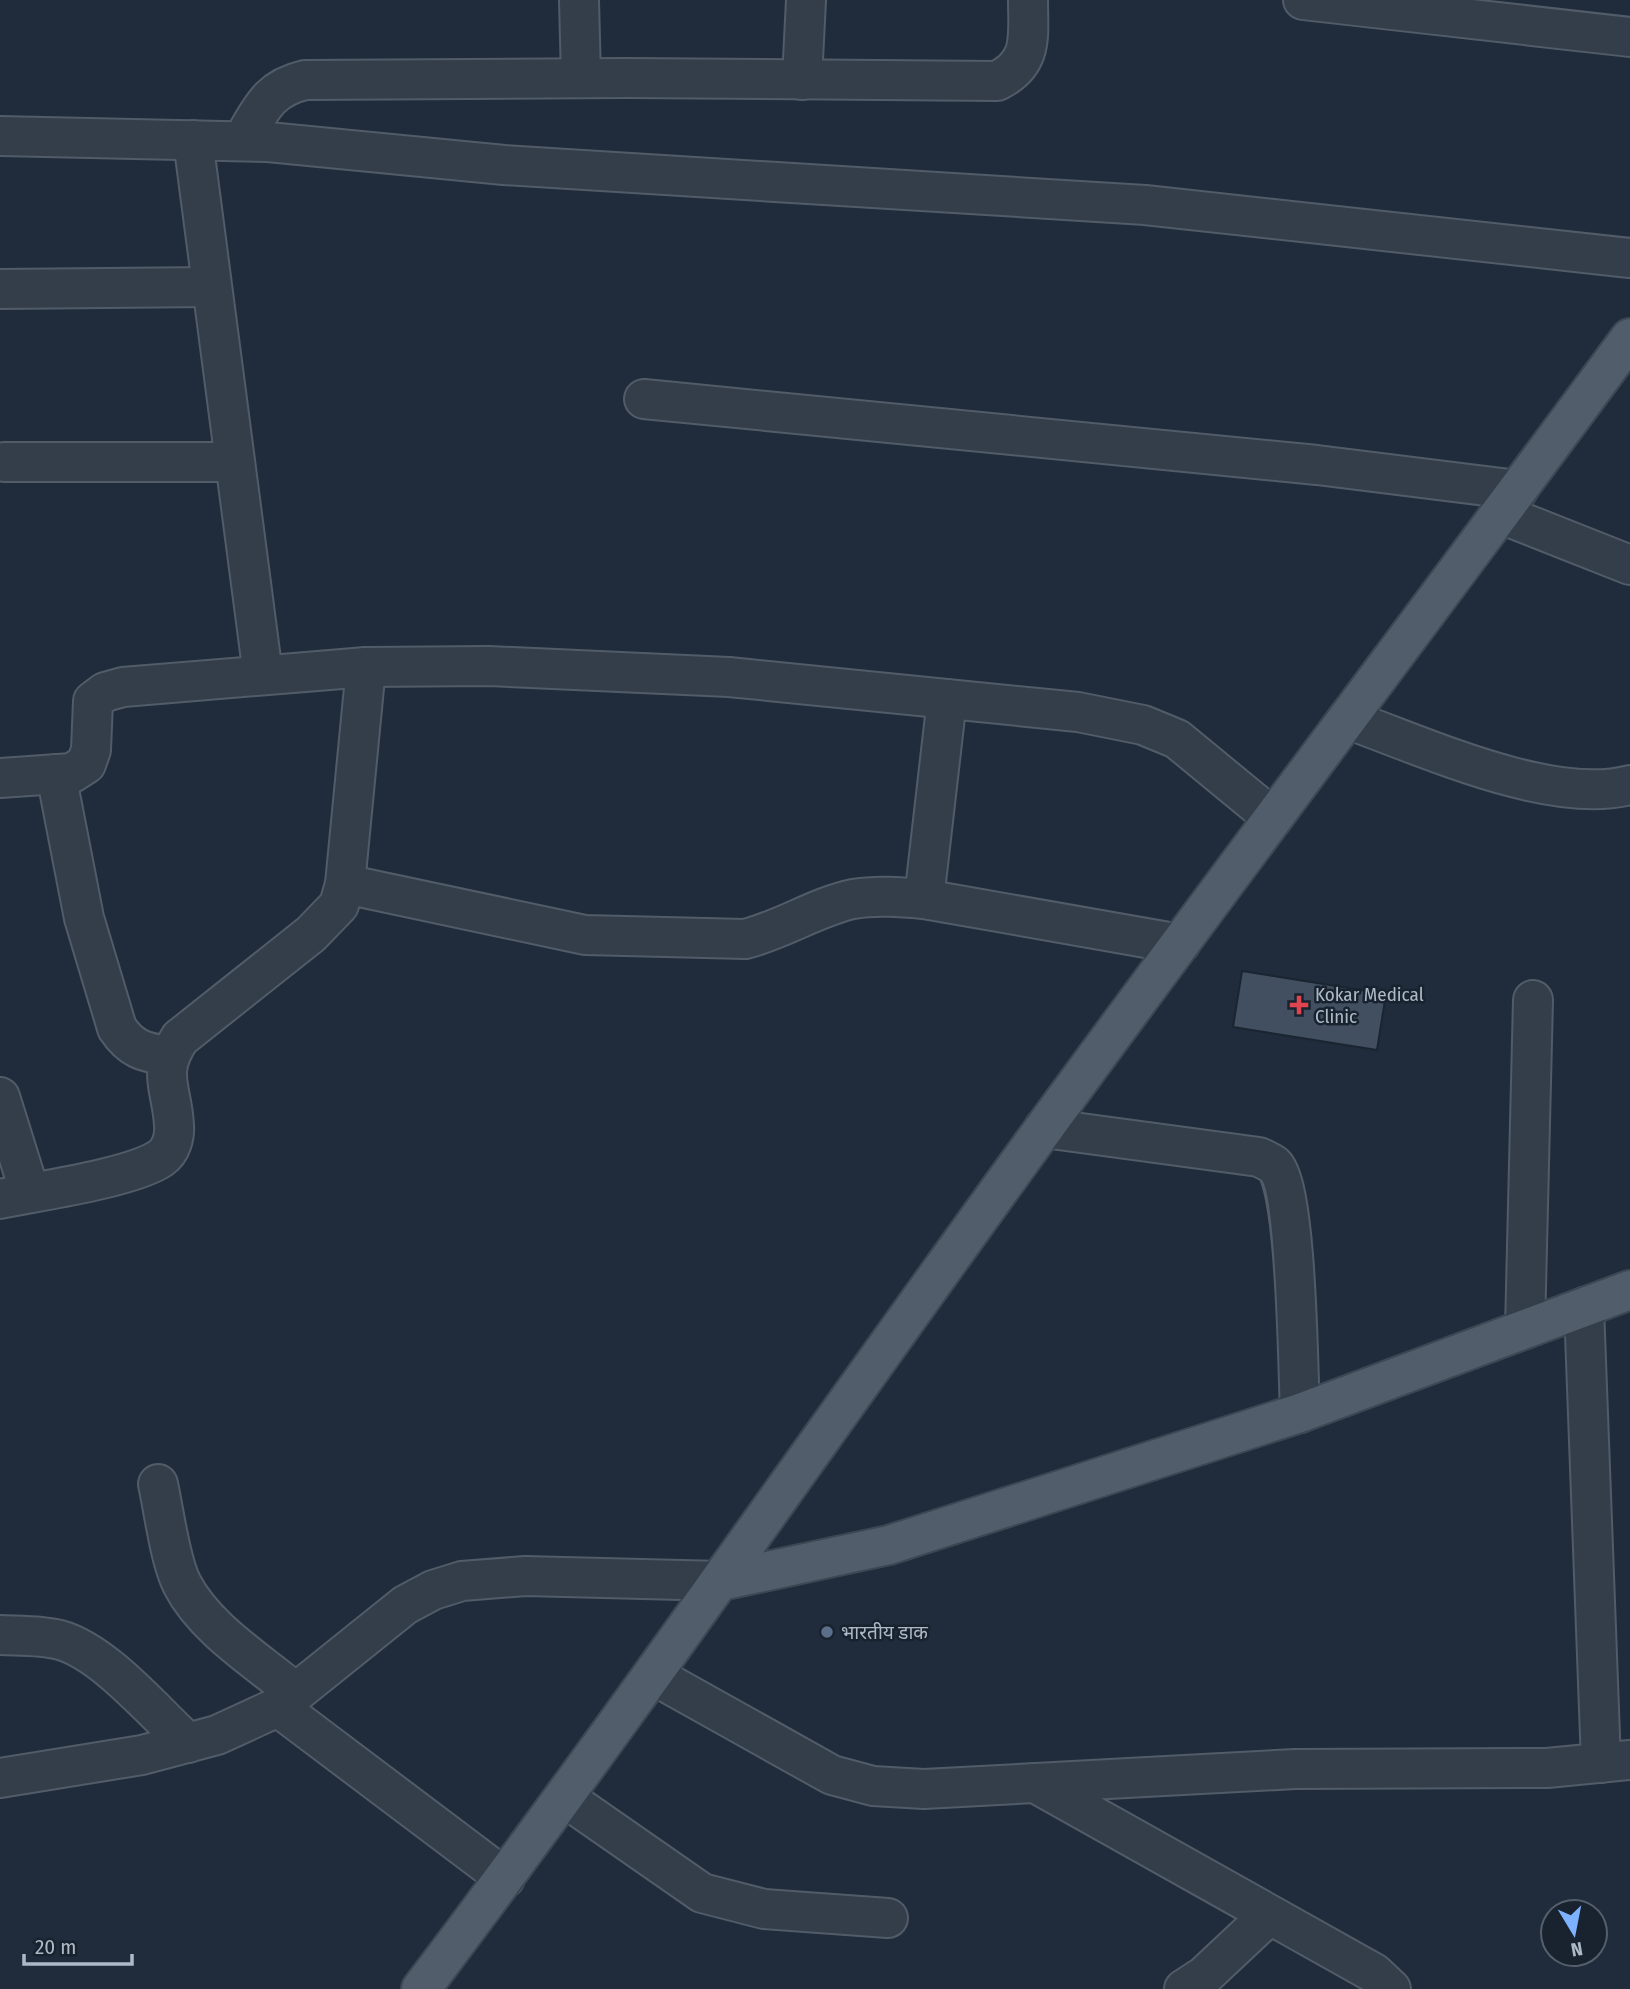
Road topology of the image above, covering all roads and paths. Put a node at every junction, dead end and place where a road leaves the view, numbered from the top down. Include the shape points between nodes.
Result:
1 (579, 0) edge
2 (806, 0) edge
3 (1028, 0) edge
4 (1303, 0) edge
5 (1491, 11) edge
6 (1630, 37) edge
7 (581, 78) junction
8 (803, 80) junction
9 (0, 136) edge
10 (193, 140) junction
11 (242, 141) junction
12 (1630, 258) edge
13 (210, 287) junction
14 (0, 289) edge
15 (1630, 338) edge
16 (644, 399) dead end
17 (4, 462) dead end
18 (234, 462) junction
19 (1510, 502) junction
20 (1630, 565) edge
21 (366, 667) junction
22 (263, 675) junction
23 (947, 699) junction
24 (1347, 719) junction
25 (57, 774) junction
26 (0, 778) edge
27 (1630, 785) edge
28 (1273, 818) junction
29 (345, 884) junction
30 (924, 899) junction
31 (1180, 944) junction
32 (1533, 1000) dead end
33 (167, 1056) junction
34 (0, 1097) edge
35 (1044, 1128) junction
36 (15, 1196) edge
37 (1630, 1290) edge
38 (1584, 1307) junction
39 (1525, 1329) junction
40 (1300, 1413) junction
41 (158, 1484) dead end
42 (721, 1581) junction
43 (0, 1635) edge
44 (653, 1675) junction
45 (287, 1700) junction
46 (188, 1743) junction
47 (1616, 1762) edge
48 (0, 1778) edge
49 (1035, 1783) junction
50 (564, 1797) junction
51 (505, 1878) junction
52 (1268, 1916) junction
53 (888, 1918) dead end
54 (421, 1989) edge
55 (1184, 1989) edge
56 (1391, 1989) edge

1 - 7 street
2 - 8 street
3 - 8 street via 1026,55 1015,72 997,81
4 - 5 street
5 - 6 street
7 - 8 street
7 - 11 street via 305,80 284,85 268,99
9 - 10 street
10 - 11 street
10 - 13 street
11 - 12 street via 504,166 1144,205
13 - 14 street
13 - 18 street
15 - 19 main road
16 - 19 street via 1303,463
17 - 18 street
18 - 22 street
19 - 20 street
19 - 24 main road
21 - 22 street
21 - 23 street via 489,666 729,677
21 - 29 street
22 - 25 street via 105,692 93,701 86,764
23 - 28 street via 1078,712 1143,725 1177,739
23 - 30 street
24 - 27 street via 1487,768 1565,789
24 - 28 main road
25 - 26 street
25 - 33 street via 84,918 117,1028 127,1043 141,1052
28 - 31 main road
29 - 30 street via 585,935 717,940 766,934 852,899
29 - 33 street via 339,905 311,934 180,1038
30 - 31 street
31 - 35 main road
32 - 39 street
33 - 36 street via 175,1127 170,1149 159,1159 113,1175
34 - 36 street
35 - 40 street via 1259,1157 1275,1165 1290,1222
35 - 42 main road
37 - 38 main road
38 - 39 main road
38 - 47 street
39 - 40 main road
40 - 42 main road via 888,1545
41 - 45 street via 181,1582 193,1601
42 - 44 main road
42 - 45 street via 525,1576 462,1581 405,1605
43 - 46 street via 61,1640 83,1650
44 - 49 street via 832,1775 873,1786 924,1789
44 - 50 main road
45 - 46 street via 217,1735
45 - 51 street
46 - 48 street
47 - 49 street via 1547,1768 1295,1769
49 - 52 street
50 - 51 main road
50 - 53 street via 702,1894 764,1909
51 - 54 main road
52 - 55 street
52 - 56 street via 1374,1973

